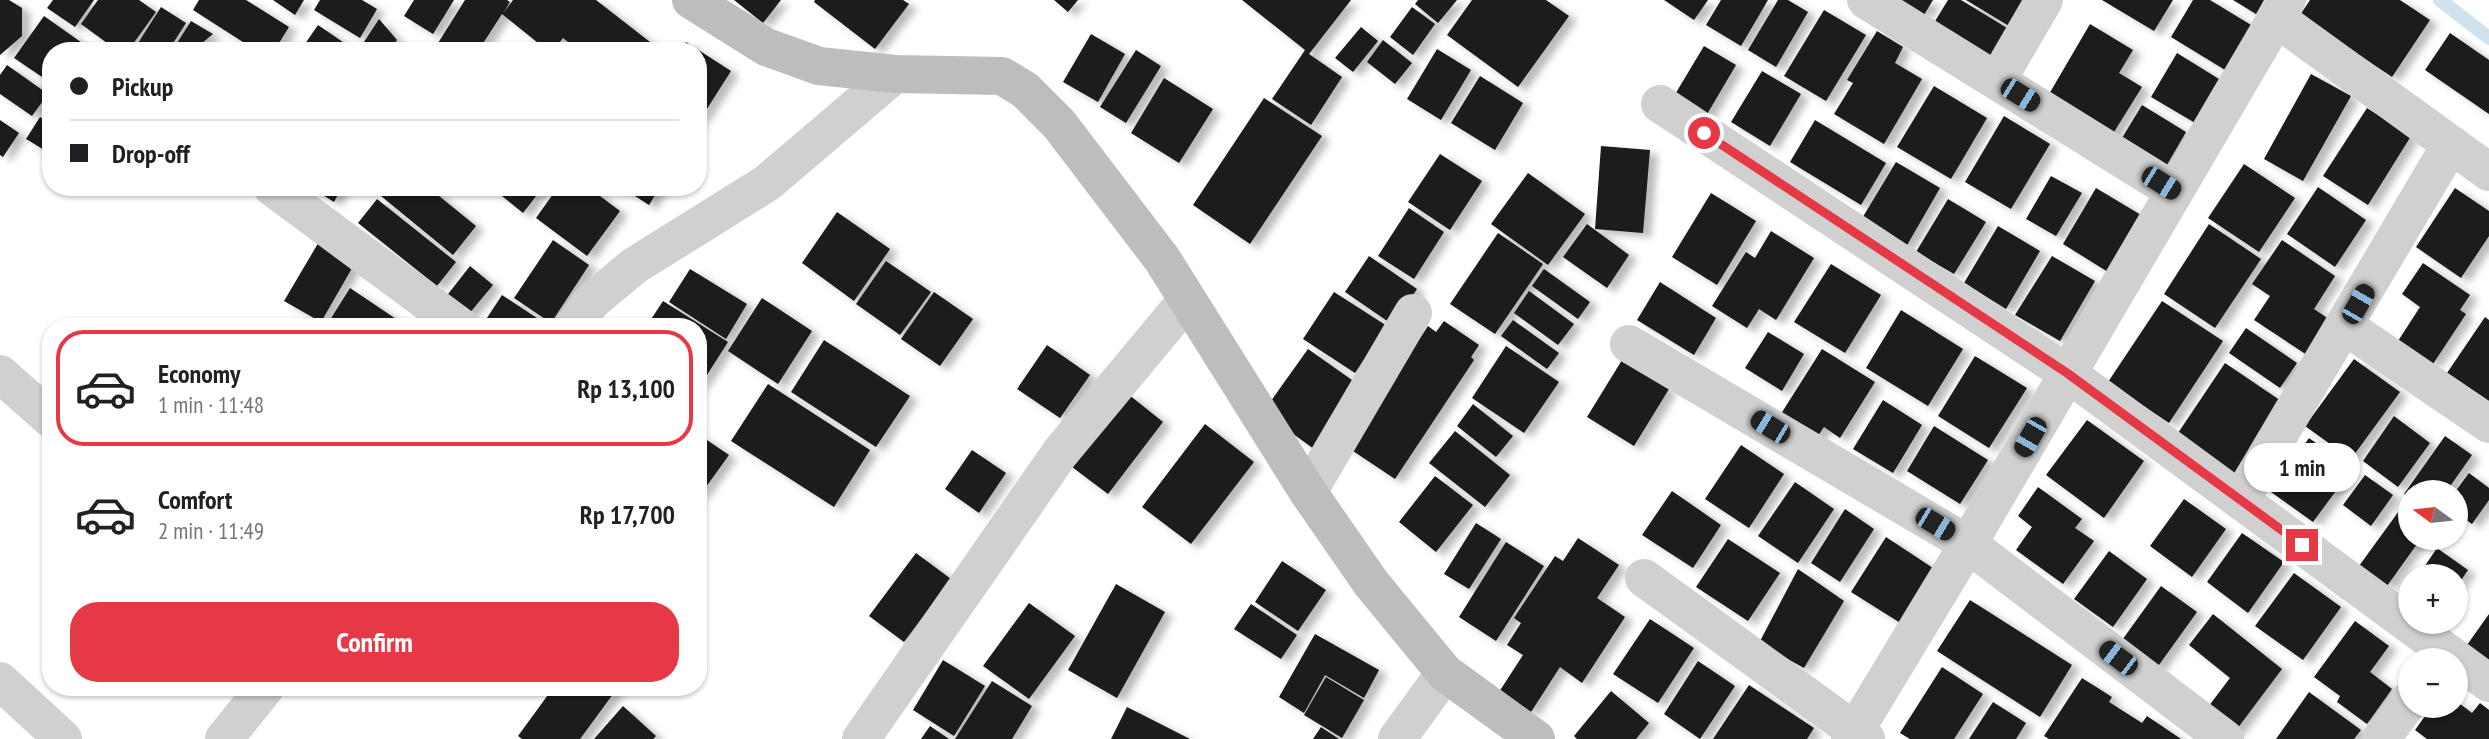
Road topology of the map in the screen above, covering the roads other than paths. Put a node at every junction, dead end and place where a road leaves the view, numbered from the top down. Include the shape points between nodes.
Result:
1 (691, 0) edge
2 (1866, 0) edge
3 (2045, 0) edge
4 (2281, 9) edge
5 (895, 74) junction
6 (1997, 81) junction
7 (1660, 104) dead end
8 (2451, 144) junction
9 (2489, 172) edge
10 (2174, 191) junction
11 (284, 196) edge
12 (1187, 300) junction
13 (1413, 313) dead end
14 (449, 318) edge
15 (579, 318) edge
16 (2345, 327) junction
17 (1629, 344) dead end
18 (2067, 373) junction
19 (0, 374) edge
20 (42, 411) edge
21 (2489, 424) edge
22 (1308, 492) junction
23 (2241, 499) junction
24 (1968, 544) junction
25 (1644, 578) dead end
26 (2433, 648) edge
27 (2468, 671) edge
28 (1445, 673) junction
29 (0, 681) edge
30 (2489, 683) edge
31 (258, 696) edge
32 (2398, 717) edge
33 (1857, 737) edge
34 (63, 739) edge
35 (223, 739) edge
36 (861, 739) edge
37 (1397, 739) edge
38 (1536, 739) edge
39 (2225, 739) edge
40 (2381, 739) edge

1 - 5 street via 766,47 819,66
2 - 6 street
3 - 6 street
4 - 8 street
4 - 10 street
5 - 12 street via 1002,76 1025,90 1059,124 1162,259
5 - 15 street via 767,183 634,267 591,302
6 - 10 street
7 - 18 street
8 - 9 street
8 - 16 street
10 - 18 street
11 - 14 street
12 - 22 street
12 - 36 street via 1060,453
13 - 22 street
16 - 21 street
16 - 23 street
17 - 24 street
18 - 23 street
18 - 24 street
19 - 20 street
22 - 28 street via 1363,573
23 - 26 street
24 - 33 street
24 - 39 street
25 - 33 street
27 - 30 street
28 - 37 street
28 - 38 street
29 - 34 street
31 - 35 street
32 - 40 street

